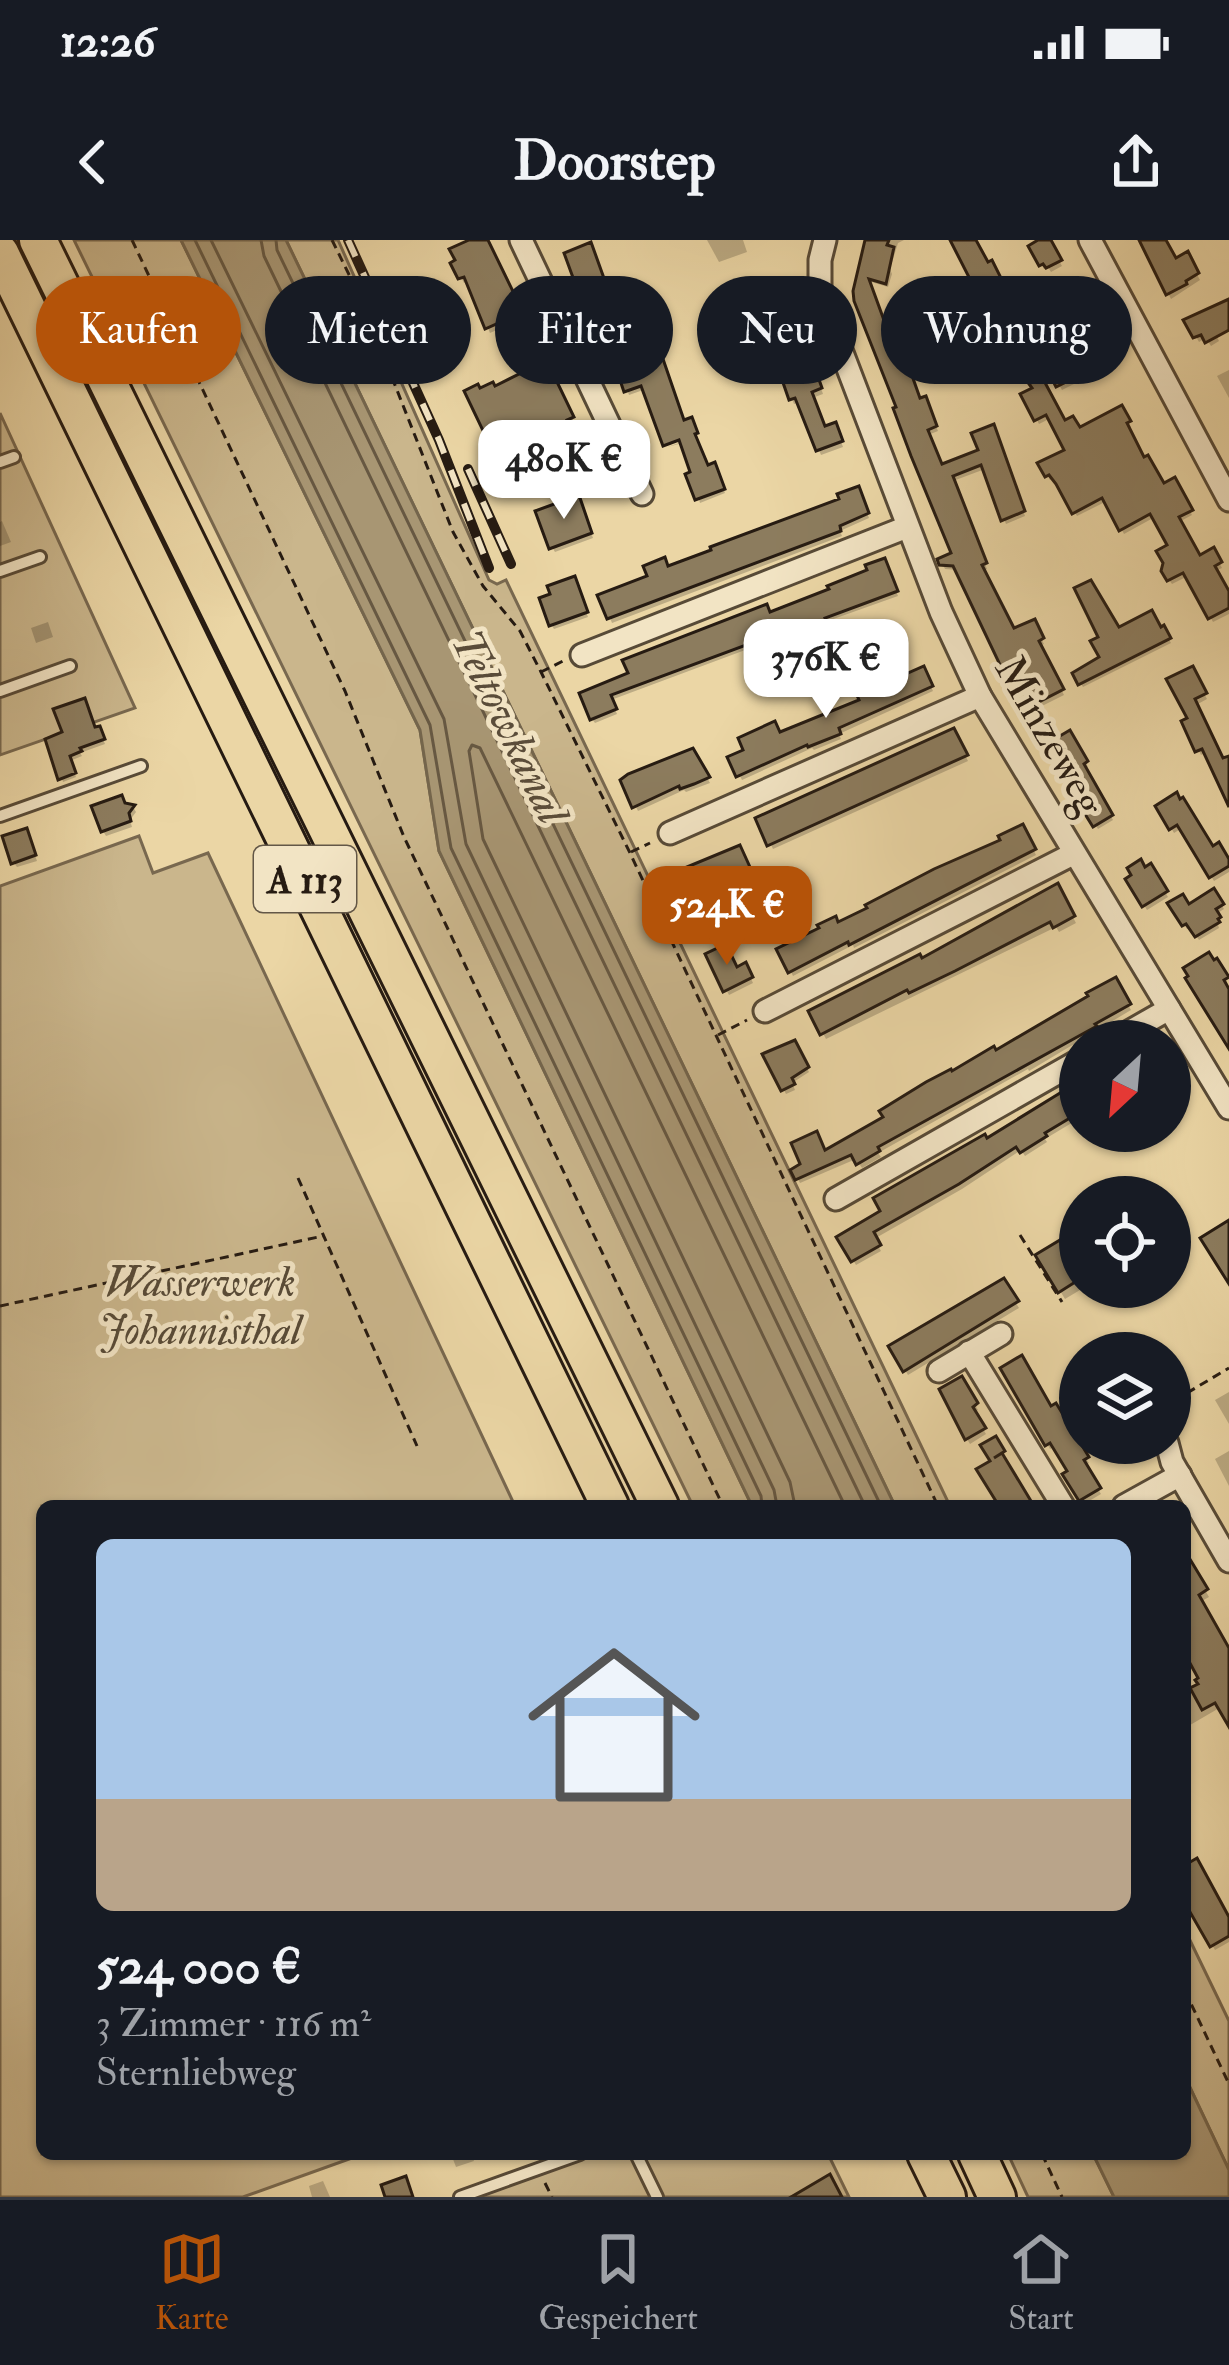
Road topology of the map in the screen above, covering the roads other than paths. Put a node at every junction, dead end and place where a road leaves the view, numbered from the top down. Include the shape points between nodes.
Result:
1 (38, 240) edge
2 (521, 240) edge
3 (825, 240) edge
4 (1090, 240) edge
5 (0, 253) edge
6 (14, 458) dead end
7 (0, 462) edge
8 (642, 494) dead end
9 (1229, 500) edge
10 (907, 527) junction
11 (40, 557) dead end
12 (0, 571) edge
13 (582, 655) road end
14 (70, 666) dead end
15 (0, 692) edge
16 (980, 696) junction
17 (141, 766) dead end
18 (0, 816) edge
19 (670, 833) road end
20 (1073, 854) junction
21 (1169, 1009) junction
22 (765, 1011) road end
23 (1150, 1020) edge
24 (1059, 1072) edge
25 (1229, 1108) edge
26 (836, 1199) dead end
27 (1001, 1334) dead end
28 (969, 1352) junction
29 (939, 1371) dead end
30 (1173, 1464) edge
31 (1180, 1475) junction
32 (607, 1500) edge
33 (657, 1500) edge
34 (1059, 1500) edge
35 (1135, 1500) edge
36 (1229, 1561) edge
37 (563, 2160) edge
38 (639, 2160) edge
39 (929, 2160) edge
40 (980, 2160) edge
41 (460, 2197) edge
42 (657, 2197) edge
43 (947, 2197) edge
44 (998, 2197) edge

1 - 33 highway, A 113
2 - 8 street
3 - 10 street, Minzeweg via 820,295
4 - 9 street
5 - 32 highway, A 113
6 - 7 lane
10 - 13 street
10 - 16 street, Minzeweg
11 - 12 lane
14 - 15 lane
16 - 19 street
16 - 20 street, Minzeweg
17 - 18 lane
20 - 21 street, Minzeweg
20 - 22 street
21 - 23 street
21 - 25 street, Minzeweg
24 - 26 street
27 - 28 street
28 - 29 street
28 - 34 street
30 - 31 street
31 - 35 street
31 - 36 street
37 - 41 lane
38 - 42 lane
39 - 43 highway
40 - 44 highway

